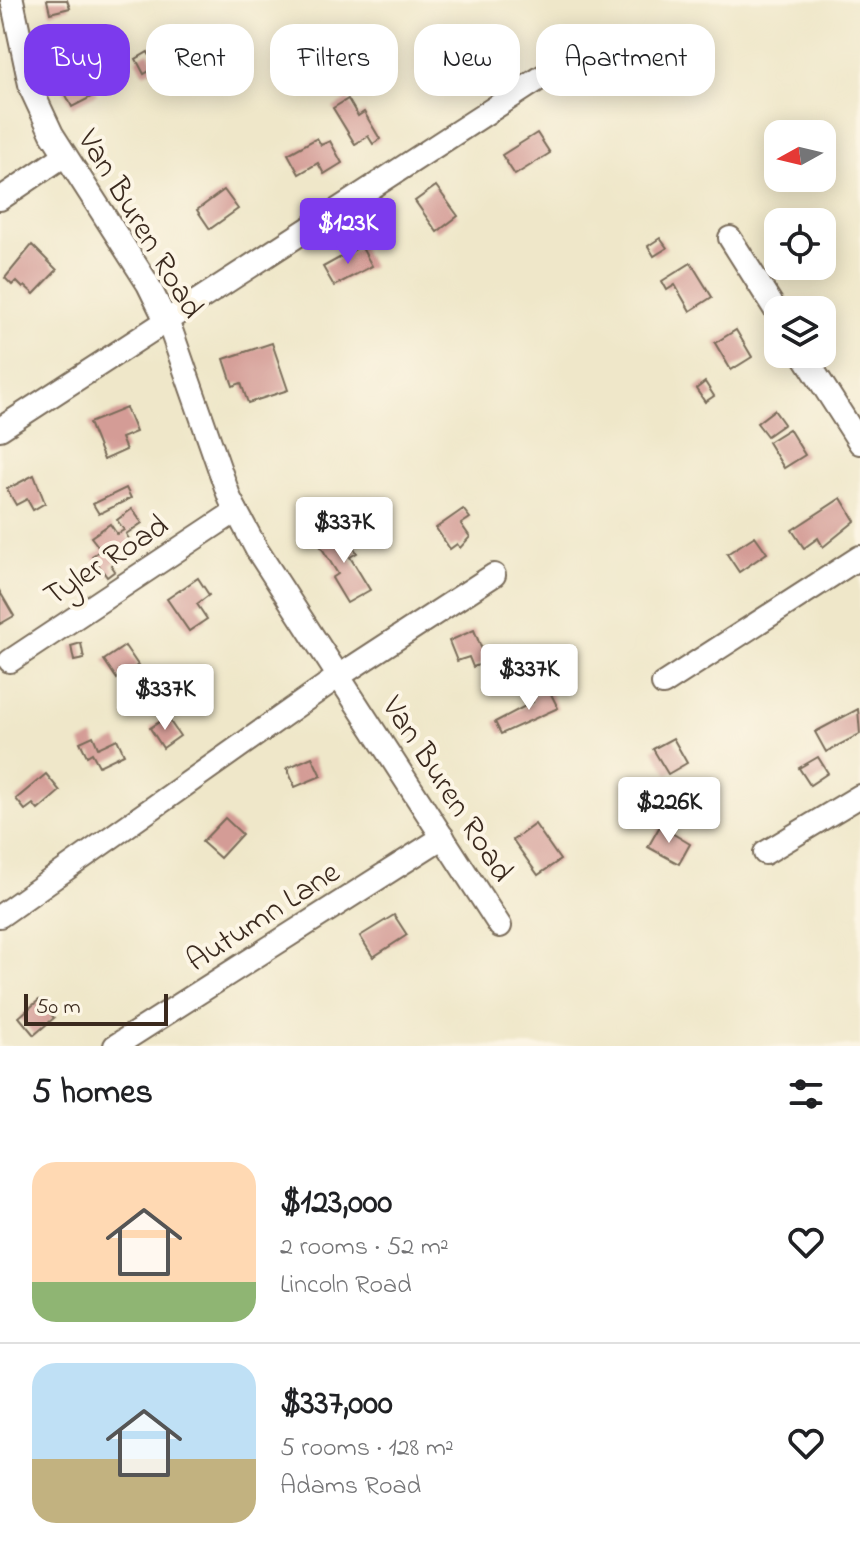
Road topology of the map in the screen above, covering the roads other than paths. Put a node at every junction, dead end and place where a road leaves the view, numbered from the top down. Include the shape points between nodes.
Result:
1 (12, 0) edge
2 (536, 81) edge
3 (65, 155) junction
4 (0, 199) edge
5 (730, 238) dead end
6 (767, 296) edge
7 (166, 321) junction
8 (812, 368) edge
9 (0, 429) edge
10 (860, 443) edge
11 (236, 511) junction
12 (860, 557) edge
13 (494, 575) dead end
14 (10, 661) dead end
15 (339, 676) junction
16 (663, 684) dead end
17 (860, 796) edge
18 (443, 837) junction
19 (765, 853) dead end
20 (0, 916) edge
21 (500, 926) dead end
22 (115, 1046) edge

1 - 3 street, Van Buren Road via 31,89
2 - 7 street
3 - 4 street
3 - 7 street, Van Buren Road
5 - 6 street
7 - 9 street
7 - 11 street, Van Buren Road
8 - 10 street
11 - 14 street, Tyler Road
11 - 15 street, Van Buren Road
12 - 16 street
13 - 15 street
15 - 18 street, Van Buren Road
15 - 20 street
17 - 19 street
18 - 21 street, Van Buren Road
18 - 22 street, Autumn Lane

